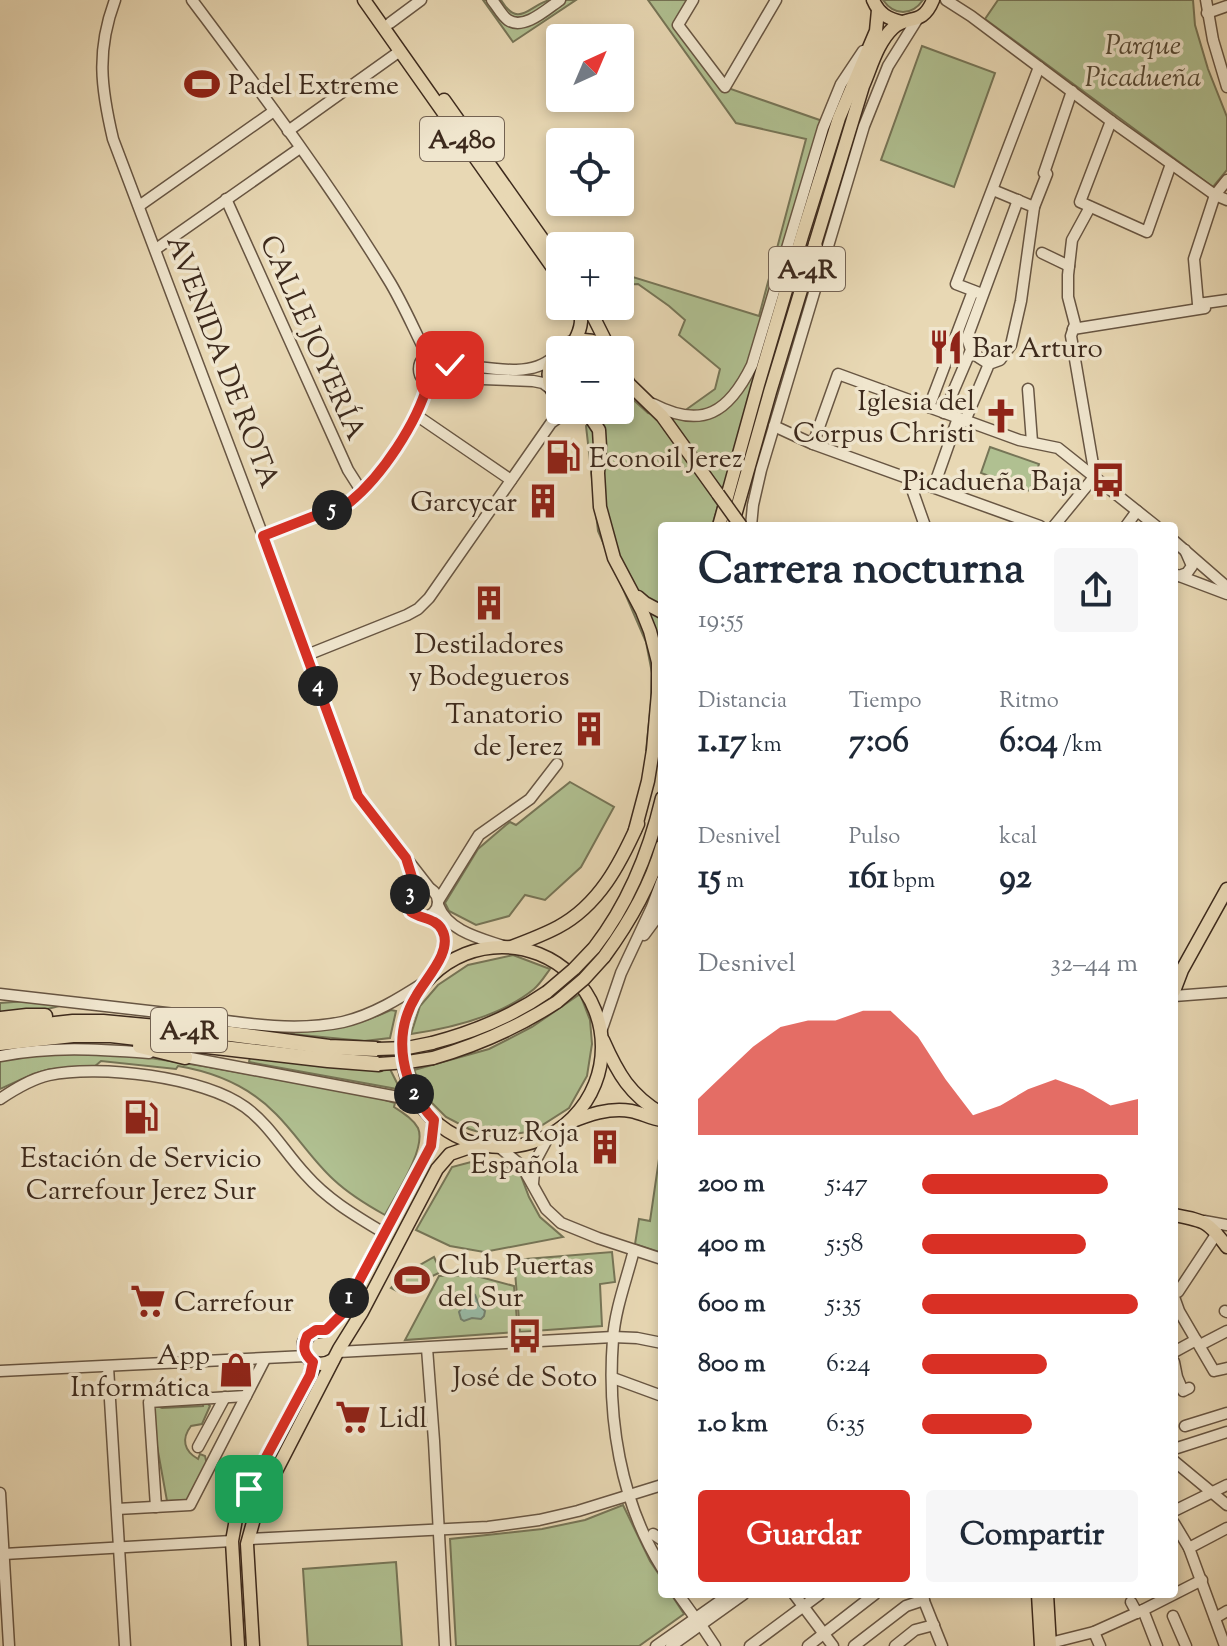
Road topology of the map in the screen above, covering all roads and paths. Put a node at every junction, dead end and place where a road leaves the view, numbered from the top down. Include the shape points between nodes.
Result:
1 (115, 0) edge
2 (192, 0) edge
3 (364, 0) edge
4 (374, 0) edge
5 (421, 0) edge
6 (492, 0) edge
7 (560, 0) edge
8 (693, 0) edge
9 (776, 0) edge
10 (946, 0) edge
11 (1206, 0) edge
12 (876, 5) edge
13 (1227, 6) edge
14 (961, 9) junction
15 (926, 10) edge
16 (1207, 13) junction
17 (902, 22) junction
18 (390, 23) junction
19 (1227, 35) edge
20 (871, 40) junction
21 (1213, 40) junction
22 (400, 51) junction
23 (1039, 67) junction
24 (1226, 79) edge
25 (1072, 91) junction
26 (274, 111) junction
27 (1111, 121) junction
28 (288, 131) junction
29 (300, 148) junction
30 (1171, 164) junction
31 (1227, 180) edge
32 (993, 190) junction
33 (1215, 195) junction
34 (226, 199) junction
35 (1018, 200) junction
36 (1227, 200) edge
37 (139, 206) junction
38 (1034, 207) junction
39 (1090, 207) junction
40 (546, 244) edge
41 (815, 244) junction
42 (156, 249) junction
43 (1042, 253) dead end
44 (546, 258) edge
45 (1069, 266) junction
46 (822, 267) junction
47 (978, 292) junction
48 (1227, 302) edge
49 (1073, 329) junction
50 (971, 350) junction
51 (427, 355) junction
52 (448, 361) junction
53 (546, 362) edge
54 (989, 364) junction
55 (446, 380) junction
56 (428, 383) junction
57 (546, 386) edge
58 (634, 388) edge
59 (1028, 389) dead end
60 (649, 402) junction
61 (929, 407) junction
62 (944, 413) junction
63 (416, 415) junction
64 (962, 420) junction
65 (550, 424) edge
66 (595, 424) edge
67 (774, 426) junction
68 (1032, 442) junction
69 (813, 444) junction
70 (1095, 476) junction
71 (511, 480) junction
72 (915, 480) junction
73 (934, 486) junction
74 (362, 492) junction
75 (1137, 511) junction
76 (720, 522) edge
77 (733, 522) edge
78 (738, 522) edge
79 (751, 522) edge
80 (924, 522) edge
81 (1029, 522) edge
82 (1057, 522) edge
83 (1129, 522) edge
84 (1151, 522) edge
85 (263, 536) junction
86 (1178, 544) edge
87 (1185, 550) junction
88 (1178, 575) edge
89 (1178, 575) edge
90 (1227, 587) edge
91 (630, 589) junction
92 (1227, 594) edge
93 (658, 610) edge
94 (307, 655) junction
95 (658, 762) edge
96 (557, 764) dead end
97 (658, 812) edge
98 (635, 830) junction
99 (406, 858) junction
100 (658, 858) edge
101 (1227, 889) edge
102 (658, 891) edge
103 (411, 893) junction
104 (437, 896) junction
105 (424, 917) junction
106 (658, 919) edge
107 (507, 947) junction
108 (630, 953) junction
109 (429, 978) junction
110 (1227, 992) edge
111 (0, 994) edge
112 (1178, 995) edge
113 (0, 1019) edge
114 (73, 1028) junction
115 (0, 1030) edge
116 (602, 1034) junction
117 (2, 1053) edge
118 (378, 1056) junction
119 (185, 1057) junction
120 (0, 1099) edge
121 (424, 1109) junction
122 (658, 1114) edge
123 (658, 1118) edge
124 (434, 1120) junction
125 (565, 1124) junction
126 (550, 1134) junction
127 (479, 1144) junction
128 (499, 1147) junction
129 (533, 1185) junction
130 (1178, 1216) edge
131 (1222, 1229) edge
132 (384, 1233) junction
133 (1227, 1247) edge
134 (634, 1250) junction
135 (658, 1258) edge
136 (1178, 1295) edge
137 (1178, 1302) edge
138 (326, 1330) junction
139 (1227, 1331) edge
140 (613, 1337) junction
141 (658, 1342) edge
142 (1198, 1342) junction
143 (427, 1348) junction
144 (1178, 1350) edge
145 (337, 1354) junction
146 (265, 1359) junction
147 (309, 1359) junction
148 (108, 1367) junction
149 (1226, 1370) edge
150 (0, 1371) edge
151 (613, 1378) junction
152 (1178, 1381) edge
153 (1189, 1388) dead end
154 (658, 1395) edge
155 (246, 1396) junction
156 (225, 1397) junction
157 (1227, 1413) edge
158 (1185, 1426) dead end
159 (1227, 1432) edge
160 (198, 1447) dead end
161 (1178, 1447) edge
162 (1178, 1464) edge
163 (1227, 1485) edge
164 (658, 1486) edge
165 (1211, 1492) junction
166 (0, 1493) edge
167 (628, 1495) junction
168 (1227, 1505) edge
169 (156, 1507) junction
170 (117, 1509) junction
171 (1178, 1509) edge
172 (1227, 1528) edge
173 (439, 1530) junction
174 (1178, 1530) edge
175 (249, 1539) junction
176 (232, 1541) junction
177 (120, 1548) junction
178 (1189, 1548) junction
179 (2, 1550) edge
180 (658, 1560) edge
181 (1202, 1580) junction
182 (1178, 1592) edge
183 (681, 1598) edge
184 (725, 1598) edge
185 (737, 1598) edge
186 (797, 1598) edge
187 (814, 1598) edge
188 (870, 1598) edge
189 (921, 1598) edge
190 (923, 1598) edge
191 (1039, 1598) edge
192 (1047, 1598) edge
193 (1166, 1598) edge
194 (1131, 1602) dead end
195 (803, 1606) junction
196 (1227, 1611) edge
197 (1140, 1612) junction
198 (1173, 1616) dead end
199 (1215, 1618) junction
200 (698, 1622) junction
201 (934, 1625) junction
202 (4, 1631) edge
203 (1094, 1632) junction
204 (824, 1634) junction
205 (1047, 1645) edge
206 (9, 1646) edge
207 (125, 1646) edge
208 (238, 1646) edge
209 (253, 1646) edge
210 (445, 1646) edge
211 (656, 1646) edge
212 (671, 1646) edge
213 (715, 1646) edge
214 (750, 1646) edge
215 (808, 1646) edge
216 (833, 1646) edge
217 (854, 1646) edge
218 (895, 1646) edge
219 (942, 1646) edge
220 (1100, 1646) edge
221 (1157, 1646) edge
222 (1186, 1646) edge
223 (1225, 1646) edge

1 - 37 street, AVENIDA DE ROTA via 102,62 103,100
2 - 26 street
3 - 22 main road, A-480
4 - 18 main road, A-480
5 - 18 street
6 - 7 street via 509,21 519,24
8 - 9 street via 678,25 725,87
10 - 14 street
11 - 16 street
12 - 17 main road
12 - 20 main road, A-4R
13 - 16 street
14 - 15 street
14 - 23 street
15 - 17 main road
15 - 46 street via 895,53 876,92
16 - 21 street
17 - 41 main road, A-4R via 884,39 863,86
18 - 40 main road, A-480
19 - 21 street
20 - 60 street via 831,105 743,384 723,406 696,417 671,414
20 - 76 main road, A-4R via 839,118
21 - 24 street
22 - 28 street
22 - 44 main road, A-480
23 - 25 street
23 - 32 street
25 - 27 street
25 - 38 street
26 - 28 street
26 - 37 street
27 - 30 street
27 - 39 street via 1080,202
28 - 29 street
29 - 34 street
29 - 51 street via 389,282
30 - 33 street
30 - 39 street via 1147,232
31 - 33 street
32 - 35 street
32 - 47 street via 956,284
33 - 36 street
33 - 48 street via 1194,259 1198,304
34 - 42 street
34 - 74 street, CALLE JOYERÍA
35 - 38 street
35 - 47 street
37 - 42 street, AVENIDA DE ROTA
38 - 54 street via 1011,345 1000,360
39 - 45 street via 1072,240
41 - 46 main road
41 - 77 main road, A-4R
42 - 85 street, AVENIDA DE ROTA
43 - 45 street
45 - 49 street
46 - 67 street
47 - 50 street via 967,338
47 - 61 street
48 - 49 street
49 - 70 street
50 - 54 street
50 - 62 street
51 - 52 street via 441,354
51 - 56 street via 419,367
52 - 53 street via 517,370
52 - 55 street
54 - 64 street
55 - 56 street
55 - 57 street via 533,381
56 - 63 street
58 - 60 main road
59 - 68 street
60 - 78 main road, bridge
61 - 62 street
61 - 69 street via 838,374
62 - 64 street
63 - 71 street
63 - 74 street
64 - 68 street
64 - 73 street
65 - 71 street
66 - 91 main road via 600,507 614,558
67 - 69 street
67 - 79 street
68 - 70 street via 1058,448
69 - 72 street
70 - 75 street
70 - 82 street
71 - 94 street via 418,609
72 - 73 street
72 - 80 street via 913,492
73 - 81 street
74 - 85 street via 350,502
75 - 83 street
75 - 84 street
85 - 94 street, AVENIDA DE ROTA
86 - 87 street
87 - 88 street via 1192,566
87 - 90 street
89 - 92 street
91 - 93 main road
91 - 98 main road via 658,662 653,750
94 - 99 street, AVENIDA DE ROTA via 358,796
95 - 98 main road
96 - 104 street via 530,799 479,835
97 - 118 main road, A-4R, bridge via 635,882 610,928 574,969 529,1005 489,1025
98 - 107 main road via 615,871 580,912
99 - 103 street, AVENIDA DE ROTA
99 - 104 street, AVENIDA DE ROTA
100 - 118 main road, A-4R, bridge via 620,936 557,1002 494,1038 433,1058 408,1062
101 - 112 main road via 1182,970
102 - 108 street
103 - 104 street via 420,887
103 - 105 street via 409,908
104 - 105 street via 433,914
104 - 107 street, AVENIDA DE ROTA via 450,923
105 - 109 street via 438,925 445,941
106 - 108 street
107 - 109 main road via 465,954
107 - 116 main road via 563,968 589,999
108 - 116 street
109 - 111 street via 370,1013 318,1026 264,1025
109 - 121 main road via 408,1013 402,1052 409,1082
110 - 112 street
113 - 114 highway via 54,1017
114 - 115 highway, A-4R
114 - 117 highway, A-4R
114 - 118 highway, A-4R via 328,1060
114 - 119 highway
116 - 122 main road via 617,1071
116 - 125 main road via 598,1073 586,1101
117 - 119 street via 73,1048
119 - 121 street via 398,1097
120 - 132 street via 31,1081 63,1072 149,1076 207,1087 247,1108 326,1195
121 - 124 main road
123 - 125 main road via 611,1110
124 - 127 main road
124 - 132 main road via 431,1146
125 - 126 main road
126 - 128 main road
126 - 129 street via 535,1162
127 - 128 main road
127 - 145 main road via 450,1154 437,1169
128 - 129 street via 522,1166
129 - 134 street via 561,1223
130 - 131 main road
131 - 133 main road
131 - 136 street
132 - 138 main road via 341,1315
134 - 135 street
134 - 140 street
137 - 142 street
138 - 145 main road via 337,1339
138 - 147 main road via 307,1336 304,1349
139 - 142 street
140 - 141 street
140 - 143 street
140 - 151 street
142 - 144 street
142 - 149 street via 1214,1371
143 - 145 street
143 - 173 street
145 - 147 main road via 323,1364
145 - 175 main road via 257,1508
146 - 147 street
146 - 148 street
146 - 155 street
147 - 176 main road via 310,1375 249,1489
148 - 150 street
148 - 170 street
151 - 154 street
151 - 167 street via 614,1419
152 - 153 street via 1183,1391
155 - 156 street
155 - 169 street via 190,1505
156 - 160 street
156 - 169 street via 149,1402
157 - 158 street
159 - 161 street
162 - 165 street
163 - 165 street
164 - 167 street
165 - 168 street
165 - 171 street
166 - 179 street
167 - 173 street via 539,1520
167 - 180 street
169 - 170 street
170 - 177 street
172 - 178 street
173 - 175 street
173 - 210 street
174 - 178 street
175 - 209 main road
176 - 177 street
176 - 208 main road
177 - 179 street
177 - 207 street
178 - 181 street
179 - 202 street
181 - 182 street
181 - 199 street
183 - 200 street
184 - 200 street
185 - 200 street
186 - 195 street
187 - 195 street
188 - 204 street
189 - 217 street
190 - 201 street
191 - 205 main road
192 - 205 main road
193 - 197 street
194 - 197 street
195 - 204 street
195 - 214 street
196 - 199 street
197 - 203 street
197 - 221 street
198 - 222 street
199 - 223 street
200 - 211 street
200 - 212 street
200 - 213 street
201 - 218 street via 915,1630
201 - 219 street
202 - 206 street
203 - 205 street
203 - 220 street
204 - 215 street
204 - 216 street

